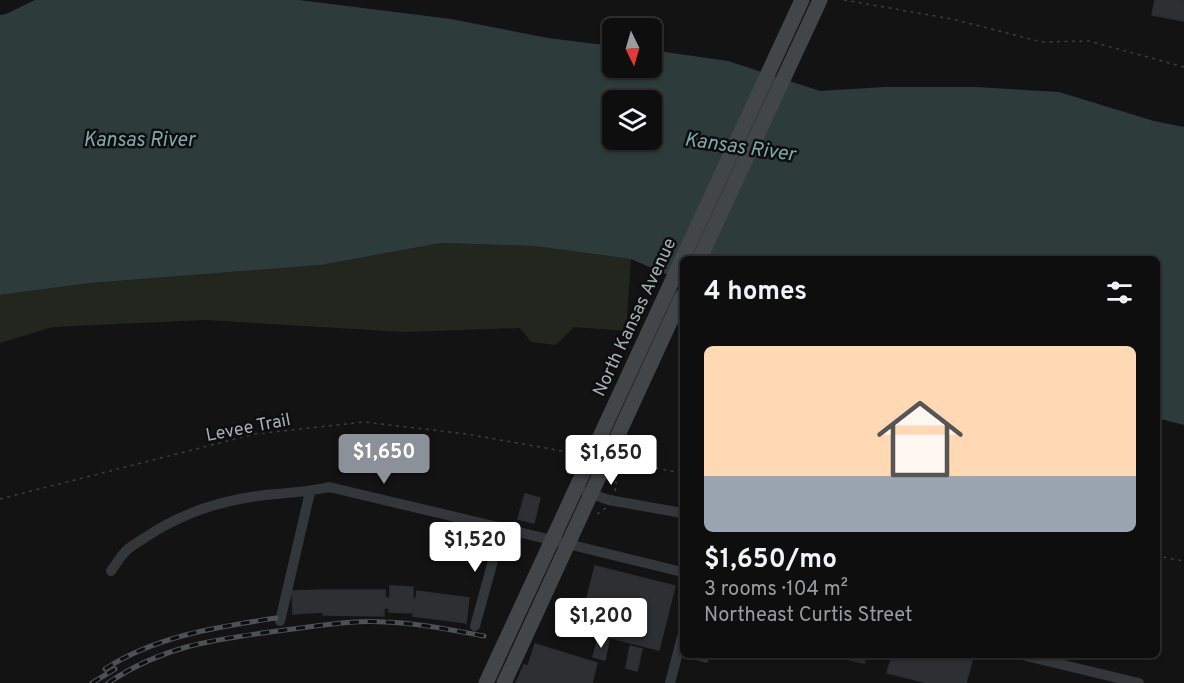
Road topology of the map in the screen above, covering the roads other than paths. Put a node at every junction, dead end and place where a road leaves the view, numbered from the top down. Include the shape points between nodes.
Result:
1 (802, 0) edge
2 (820, 0) edge
3 (688, 256) edge
4 (701, 256) edge
5 (680, 275) edge
6 (680, 300) edge
7 (584, 491) junction
8 (310, 492) junction
9 (680, 513) edge
10 (502, 528) junction
11 (111, 571) dead end
12 (680, 572) edge
13 (280, 621) dead end
14 (475, 626) dead end
15 (680, 656) edge
16 (698, 658) edge
17 (1034, 658) edge
18 (706, 660) dead end
19 (486, 683) edge
20 (504, 683) edge
21 (670, 683) edge
22 (1139, 683) edge

1 - 3 main road, North Kansas Avenue, bridge
2 - 4 main road, North Kansas Avenue
5 - 7 main road, North Kansas Avenue, bridge
6 - 7 main road, North Kansas Avenue, bridge
7 - 9 street via 609,500
7 - 19 main road, North Kansas Avenue, bridge
7 - 20 main road, North Kansas Avenue, bridge
8 - 10 street via 329,487
8 - 11 street via 239,499 191,513 128,549
8 - 13 street
10 - 12 street
10 - 14 street
15 - 21 street
16 - 18 lane
17 - 22 street

